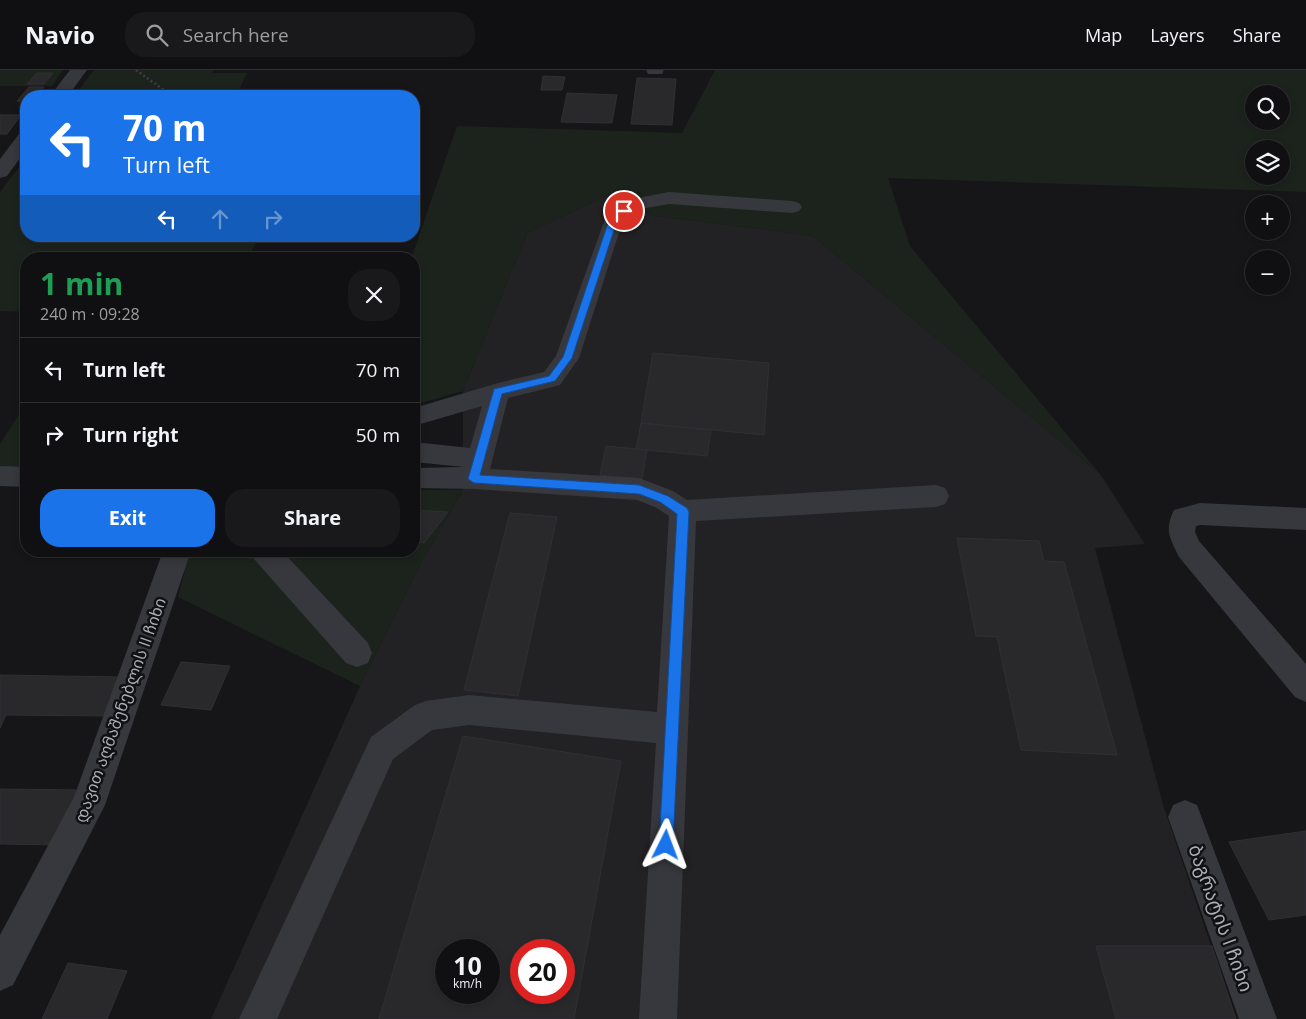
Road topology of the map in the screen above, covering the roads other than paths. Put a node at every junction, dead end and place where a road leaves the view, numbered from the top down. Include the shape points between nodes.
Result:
1 (79, 70) edge
2 (64, 90) edge
3 (20, 146) edge
4 (0, 172) edge
5 (792, 207) dead end
6 (498, 392) junction
7 (420, 415) edge
8 (420, 454) edge
9 (476, 469) junction
10 (0, 476) edge
11 (20, 477) edge
12 (420, 477) edge
13 (936, 496) dead end
14 (683, 512) junction
15 (1306, 519) edge
16 (175, 557) edge
17 (269, 557) edge
18 (357, 653) dead end
19 (1306, 687) edge
20 (672, 729) junction
21 (1185, 817) dead end
22 (0, 972) edge
23 (258, 1019) edge
24 (658, 1019) edge
25 (1258, 1019) edge

1 - 2 street
3 - 4 street
5 - 6 street via 668,198 634,204 614,217 567,358 552,379
6 - 7 street
6 - 9 street
8 - 9 street
9 - 12 street
9 - 14 street via 639,489 664,499
10 - 11 street
13 - 14 street
14 - 20 street
15 - 19 street via 1200,514 1184,518 1181,532 1189,549
16 - 22 street, დავით აღმაშენებლის II ჩიხი via 88,805
17 - 18 street
20 - 23 street via 469,710 426,716 382,748
20 - 24 street
21 - 25 street, ბაგრატის I ჩიხი

